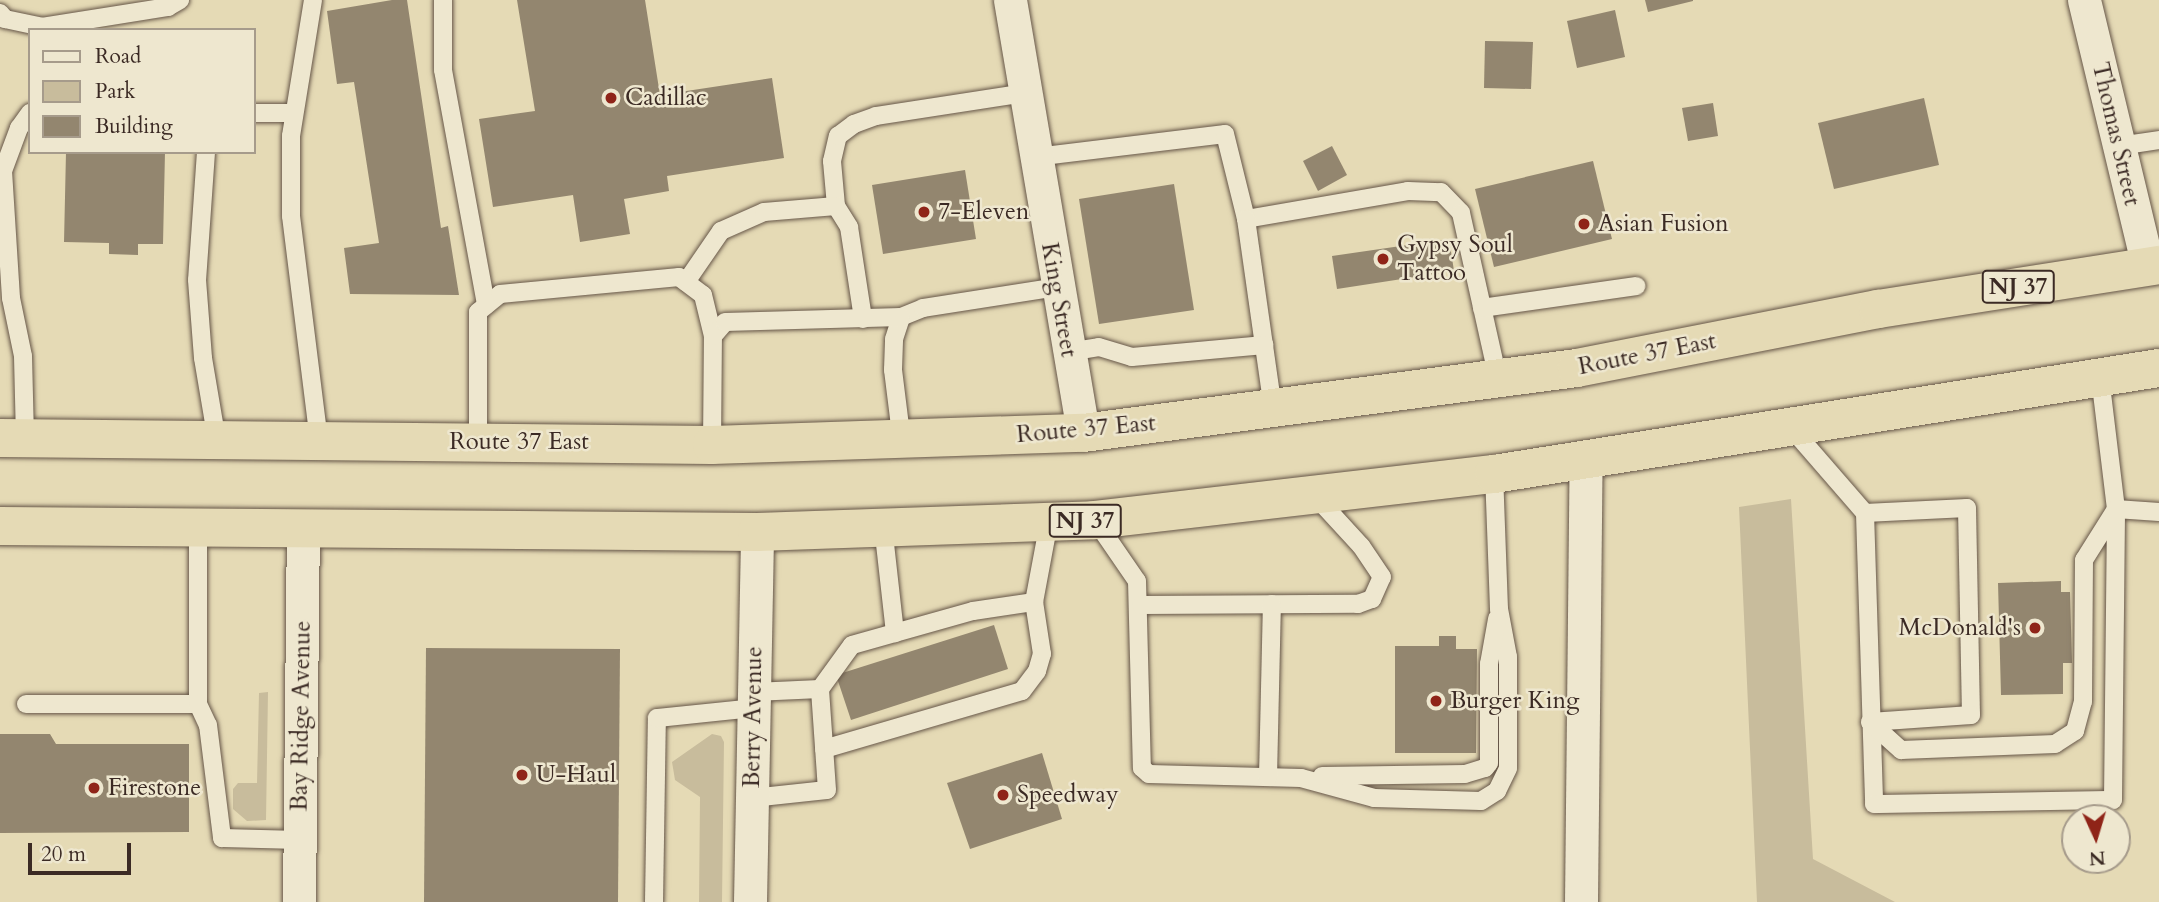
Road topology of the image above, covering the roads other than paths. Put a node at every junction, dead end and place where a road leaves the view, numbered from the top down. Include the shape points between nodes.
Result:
1 (180, 0) edge
2 (313, 0) edge
3 (443, 0) edge
4 (1010, 0) edge
5 (2084, 0) edge
6 (0, 13) edge
7 (1025, 93) junction
8 (256, 113) edge
9 (294, 113) junction
10 (28, 116) edge
11 (2159, 140) edge
12 (2119, 146) junction
13 (206, 154) edge
14 (1035, 157) junction
15 (836, 206) junction
16 (1246, 219) junction
17 (2153, 266) edge
18 (5, 279) edge
19 (686, 282) junction
20 (1636, 286) dead end
21 (1057, 287) junction
22 (486, 306) junction
23 (1482, 308) junction
24 (901, 317) junction
25 (863, 318) junction
26 (713, 337) junction
27 (1264, 345) junction
28 (1068, 352) junction
29 (2159, 368) edge
30 (2100, 377) junction
31 (1498, 378) junction
32 (1273, 408) junction
33 (1792, 429) junction
34 (1083, 433) junction
35 (12, 438) edge
36 (217, 441) junction
37 (319, 442) junction
38 (478, 442) junction
39 (902, 442) junction
40 (712, 445) junction
41 (1586, 461) junction
42 (1494, 474) junction
43 (1317, 498) junction
44 (2116, 509) junction
45 (2159, 512) edge
46 (1865, 513) junction
47 (1095, 520) junction
48 (1049, 522) junction
49 (0, 526) edge
50 (883, 526) junction
51 (198, 529) junction
52 (303, 529) junction
53 (757, 532) junction
54 (1034, 602) junction
55 (1272, 604) junction
56 (1141, 605) junction
57 (1499, 609) junction
58 (895, 633) junction
59 (820, 689) junction
60 (754, 700) junction
61 (26, 704) dead end
62 (198, 704) junction
63 (1870, 722) junction
64 (824, 749) junction
65 (1268, 777) junction
66 (1301, 778) junction
67 (752, 798) junction
68 (300, 839) junction
69 (299, 902) edge
70 (653, 902) edge
71 (750, 902) edge
72 (1581, 902) edge

1 - 6 lane via 168,7 41,27 5,19
2 - 9 lane
3 - 22 lane via 443,70
4 - 7 street, King Street
5 - 12 street, Thomas Street
7 - 14 street, King Street
7 - 15 lane via 876,116 854,124 838,136 832,161
8 - 9 lane
9 - 37 lane via 291,216
10 - 18 lane via 3,171
11 - 12 lane
12 - 17 street, Thomas Street
13 - 36 lane via 197,280 203,358
14 - 16 lane via 1225,134
14 - 21 street, King Street
15 - 19 lane via 764,212 721,231
15 - 25 lane via 849,228
16 - 23 lane via 1408,191 1441,192 1461,213
16 - 27 lane
17 - 31 highway, Route 37 East / NJ 37 via 1878,309 1577,368
18 - 35 lane via 23,356
19 - 22 lane via 679,277 500,294
19 - 26 lane via 703,295
20 - 23 lane
21 - 24 lane via 923,308
21 - 28 street, King Street
22 - 38 lane via 478,312
23 - 31 lane
24 - 25 lane
24 - 39 lane via 894,339 893,370
25 - 26 lane via 725,323
26 - 40 lane
27 - 28 lane via 1132,358 1099,347
27 - 32 lane
28 - 34 street, King Street
29 - 30 highway, NJ 37
30 - 33 highway, NJ 37
30 - 44 lane
31 - 32 highway, Route 37 East / NJ 37
32 - 34 highway, Route 37 East / NJ 37
33 - 41 highway, NJ 37
33 - 46 lane
34 - 39 highway, Route 37 East / NJ 37
35 - 36 highway, Route 37 East / NJ 37
36 - 37 highway, Route 37 East / NJ 37
37 - 38 highway, Route 37 East / NJ 37
38 - 40 highway, Route 37 East / NJ 37
39 - 40 highway, Route 37 East / NJ 37
41 - 42 highway, NJ 37
41 - 72 street
42 - 43 highway, NJ 37
42 - 57 lane
43 - 47 highway, NJ 37
43 - 55 lane via 1366,552 1382,577 1372,599 1358,604
44 - 45 lane
44 - 63 lane via 2084,560 2082,702 2075,731 2055,744 1901,750
44 - 63 lane via 2113,800 1874,804
46 - 63 lane
46 - 63 lane via 1967,508 1971,715
47 - 48 highway, NJ 37
47 - 56 lane via 1137,581
48 - 50 highway, NJ 37
48 - 54 lane
49 - 51 highway, NJ 37
50 - 53 highway, NJ 37
50 - 58 lane
51 - 52 highway, NJ 37
51 - 62 lane
52 - 53 highway, NJ 37
52 - 68 street, Bay Ridge Avenue
53 - 60 street, Berry Avenue
54 - 58 lane via 973,611
54 - 64 lane via 1042,654 1037,671 1022,691
55 - 56 lane
55 - 65 lane
56 - 65 lane via 1142,768 1149,774
57 - 66 lane via 1489,664 1489,763 1485,768 1465,774
57 - 66 lane via 1508,657 1508,768 1497,791 1481,801 1374,798
58 - 59 lane via 852,645
59 - 60 lane
59 - 64 lane
60 - 67 street, Berry Avenue
60 - 70 lane via 657,718
61 - 62 lane
62 - 68 lane via 208,725 222,838
64 - 67 lane via 827,790
65 - 66 lane
67 - 71 street, Berry Avenue
68 - 69 street, Bay Ridge Avenue

